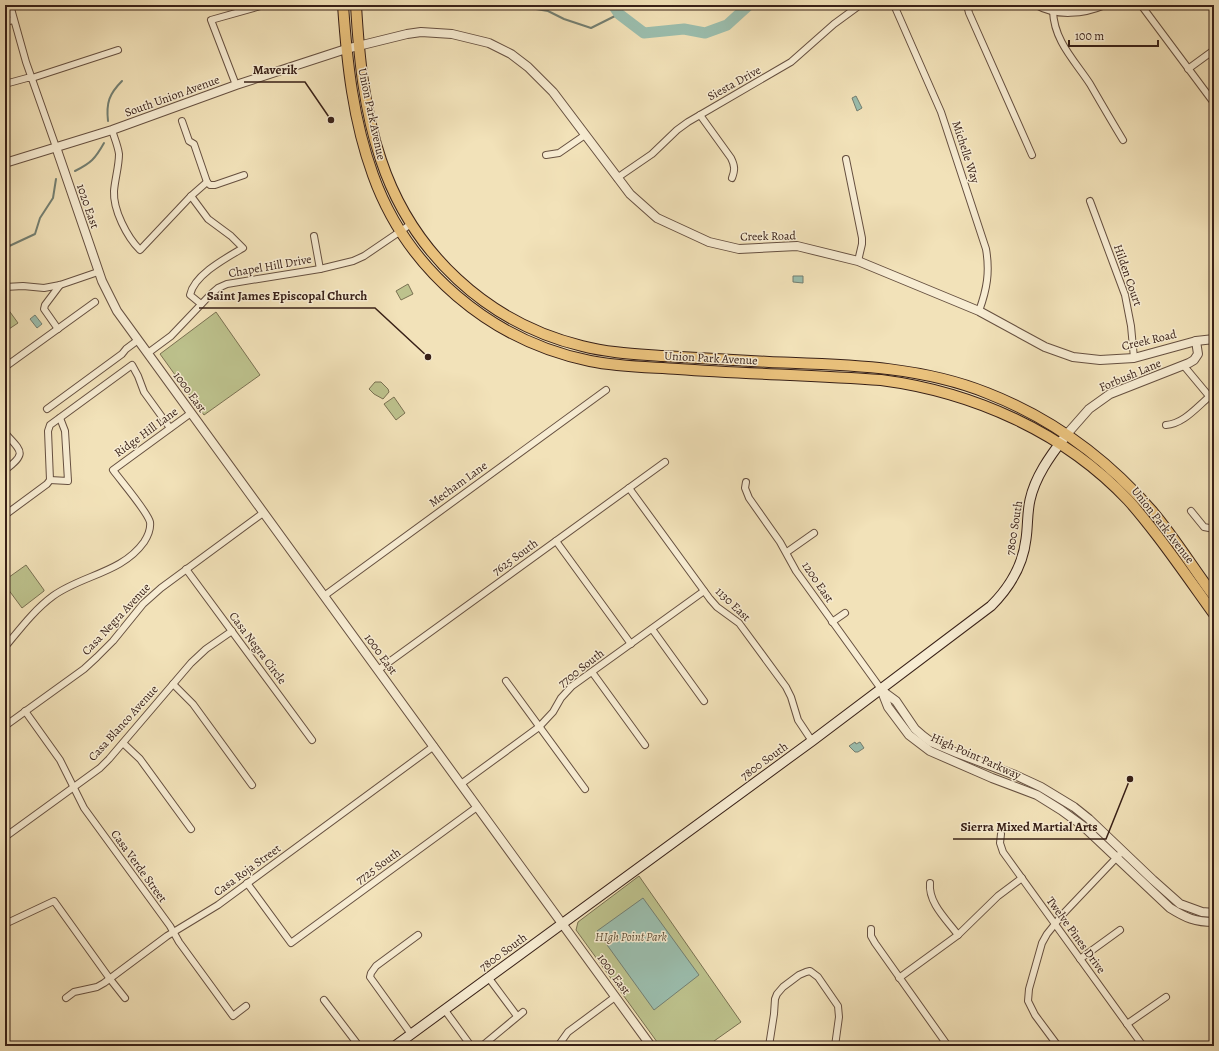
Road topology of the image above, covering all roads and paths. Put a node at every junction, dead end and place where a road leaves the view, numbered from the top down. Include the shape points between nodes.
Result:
1 (10, 5) edge
2 (264, 5) edge
3 (343, 5) edge
4 (356, 5) edge
5 (860, 5) edge
6 (894, 5) edge
7 (967, 5) edge
8 (1036, 5) edge
9 (1079, 5) edge
10 (1105, 5) edge
11 (1141, 5) edge
12 (1053, 11) junction
13 (1082, 12) junction
14 (13, 20) junction
15 (5, 22) edge
16 (359, 46) junction
17 (346, 49) junction
18 (118, 50) dead end
19 (1214, 50) edge
20 (1188, 69) junction
21 (32, 78) junction
22 (5, 84) edge
23 (236, 85) junction
24 (1214, 104) edge
25 (700, 115) junction
26 (182, 121) dead end
27 (112, 130) junction
28 (585, 135) junction
29 (1123, 140) dead end
30 (56, 147) junction
31 (546, 155) dead end
32 (1032, 155) dead end
33 (846, 159) dead end
34 (5, 163) edge
35 (244, 175) dead end
36 (617, 178) junction
37 (732, 178) dead end
38 (207, 182) junction
39 (191, 196) junction
40 (1090, 201) dead end
41 (411, 224) junction
42 (400, 231) junction
43 (314, 236) dead end
44 (858, 261) junction
45 (320, 269) junction
46 (98, 272) junction
47 (60, 285) junction
48 (5, 287) edge
49 (96, 302) dead end
50 (201, 304) junction
51 (979, 311) junction
52 (58, 329) junction
53 (1214, 339) edge
54 (138, 340) junction
55 (1196, 341) junction
56 (148, 353) junction
57 (1134, 358) junction
58 (1184, 366) junction
59 (5, 367) edge
60 (606, 390) dead end
61 (1209, 397) junction
62 (1214, 402) edge
63 (46, 409) dead end
64 (191, 413) junction
65 (60, 418) junction
66 (1166, 425) dead end
67 (170, 428) junction
68 (5, 433) edge
69 (1067, 434) junction
70 (1059, 444) junction
71 (665, 462) dead end
72 (5, 470) edge
73 (50, 480) junction
74 (746, 482) dead end
75 (629, 488) junction
76 (1129, 501) junction
77 (1191, 511) dead end
78 (263, 513) junction
79 (5, 515) edge
80 (1158, 519) junction
81 (1214, 529) edge
82 (814, 533) dead end
83 (556, 540) junction
84 (786, 552) junction
85 (186, 569) junction
86 (704, 591) junction
87 (324, 596) junction
88 (1214, 596) edge
89 (845, 613) dead end
90 (1214, 614) edge
91 (832, 622) junction
92 (652, 629) junction
93 (232, 631) junction
94 (631, 644) junction
95 (5, 647) edge
96 (378, 670) junction
97 (592, 672) junction
98 (506, 681) dead end
99 (173, 684) junction
100 (881, 689) junction
101 (704, 701) dead end
102 (25, 711) junction
103 (5, 726) edge
104 (539, 727) junction
105 (312, 740) dead end
106 (812, 741) junction
107 (123, 743) junction
108 (645, 744) dead end
109 (434, 746) junction
110 (461, 784) junction
111 (252, 785) dead end
112 (74, 787) junction
113 (584, 789) dead end
114 (477, 807) junction
115 (191, 829) dead end
116 (1001, 834) dead end
117 (5, 837) edge
118 (1123, 851) junction
119 (1117, 858) junction
120 (1022, 878) junction
121 (930, 883) dead end
122 (247, 884) junction
123 (1214, 913) edge
124 (1214, 922) edge
125 (562, 923) junction
126 (1055, 923) junction
127 (5, 924) edge
128 (871, 929) dead end
129 (1120, 930) dead end
130 (174, 932) junction
131 (418, 935) dead end
132 (958, 935) junction
133 (1080, 959) junction
134 (488, 977) junction
135 (899, 978) junction
136 (110, 979) junction
137 (615, 997) junction
138 (1166, 997) dead end
139 (66, 998) dead end
140 (125, 998) dead end
141 (324, 1000) dead end
142 (246, 1006) dead end
143 (444, 1009) junction
144 (523, 1012) dead end
145 (517, 1016) junction
146 (1127, 1024) junction
147 (411, 1034) junction
148 (359, 1046) edge
149 (395, 1046) edge
150 (471, 1046) edge
151 (482, 1046) edge
152 (558, 1046) edge
153 (651, 1046) edge
154 (769, 1046) edge
155 (837, 1046) edge
156 (947, 1046) edge
157 (1058, 1046) edge
158 (1143, 1046) edge

1 - 14 street
2 - 23 street via 212,20
3 - 17 main road, Union Park Avenue
4 - 16 main road, Union Park Avenue
5 - 25 street, Siesta Drive via 785,66
6 - 51 street, Michelle Way via 941,112 986,249 988,278
7 - 32 street
8 - 12 street
9 - 13 street
10 - 13 street
11 - 20 street
12 - 13 street
12 - 29 street via 1055,26 1065,50 1097,95
14 - 15 street
14 - 21 street
16 - 17 street, South Union Avenue
16 - 28 street, Creek Road via 421,32 452,34 489,43 511,54 550,88
16 - 41 main road, Union Park Avenue via 377,147 390,185
17 - 23 street, South Union Avenue
17 - 42 main road, Union Park Avenue via 363,145 377,187
18 - 21 street
19 - 20 street
20 - 24 street
21 - 22 street
21 - 30 street
23 - 27 street, South Union Avenue
25 - 36 street, Siesta Drive via 677,130 652,154
25 - 37 street via 731,158 734,164
26 - 38 street via 189,141 194,144
27 - 30 street, South Union Avenue
27 - 39 street via 119,152 114,201 126,233 140,250
28 - 31 street via 559,153
28 - 36 street, Creek Road
30 - 34 street, South Union Avenue
30 - 46 street, 1020 East
33 - 44 street via 862,238
35 - 38 street via 215,185
36 - 44 street, Creek Road via 650,212 709,242 739,249 797,246
38 - 39 street
39 - 50 street via 208,219 243,248 198,278 191,288 190,295
40 - 57 street, Hilden Court via 1125,295
41 - 42 street, Chapel Hill Drive
41 - 69 main road, Union Park Avenue via 440,262 476,296 521,324 562,341 619,352 872,367 914,372 988,393
42 - 45 street, Chapel Hill Drive via 364,256
42 - 70 main road, Union Park Avenue via 418,257 455,295 474,310 516,336 560,354 626,366 868,379 912,385 944,392 986,406
43 - 45 street
44 - 51 street, Creek Road
45 - 50 street, Chapel Hill Drive via 227,284 218,288
46 - 47 street
46 - 54 street, 1000 East via 107,293
47 - 48 street via 44,288
47 - 52 street via 44,309
49 - 52 street
50 - 56 street, Chapel Hill Drive via 171,336
51 - 57 street, Creek Road via 1044,347 1073,357 1100,360
52 - 59 street
53 - 55 street, Creek Road
54 - 56 street, 1000 East
54 - 63 street
55 - 57 street, Creek Road
55 - 58 street, Forbush Lane via 1198,354
56 - 64 street, 1000 East
58 - 61 street
58 - 69 street, Forbush Lane via 1110,394 1089,409
60 - 87 street, Mecham Lane
61 - 62 street
61 - 66 street via 1180,421
64 - 67 street, Ridge Hill Lane
64 - 78 street, 1000 East
65 - 67 street via 132,365 144,392
65 - 73 street via 50,425 48,431
65 - 73 street via 65,431 68,481
67 - 95 street, Ridge Hill Lane via 113,470 146,513 150,523 149,535 140,548 117,566 67,587 54,596 29,618
68 - 72 street via 20,453 17,461
69 - 70 main road, 7800 South
69 - 80 main road, Union Park Avenue via 1109,466
70 - 76 main road, Union Park Avenue via 1100,474
70 - 100 main road, 7800 South via 1034,487 1023,556 1006,588 985,611
71 - 75 street, 7625 South
73 - 79 street
74 - 84 street, 1200 East via 745,488 749,498
75 - 83 street, 7625 South
75 - 86 street, 1130 East
76 - 80 main road via 1136,502
76 - 90 main road, Union Park Avenue
77 - 81 street via 1204,527
78 - 85 street, Casa Negra Avenue
78 - 87 street, 1000 East
80 - 88 main road, Union Park Avenue
82 - 84 street
83 - 94 street
83 - 96 street, 7625 South
84 - 91 street, 1200 East via 796,571
85 - 93 street, Casa Negra Circle
85 - 102 street, Casa Negra Avenue via 143,604 113,641 84,669
86 - 92 street, 7700 South
86 - 106 street, 1130 East via 717,607 739,623 789,691 798,720
87 - 96 street, 1000 East
89 - 91 street
91 - 100 street, 1200 East
92 - 94 street, 7700 South
92 - 101 street
93 - 99 street, Casa Blanco Avenue via 198,656
93 - 105 street, Casa Negra Circle
94 - 97 street, 7700 South
96 - 109 street, 1000 East
97 - 104 street, 7700 South via 566,691 549,718
97 - 108 street
98 - 104 street
99 - 107 street, Casa Blanco Avenue
99 - 111 street via 193,704
100 - 106 main road, 7800 South
100 - 118 street, High Point Parkway via 896,701 915,729 923,736 957,753 1041,787 1079,811
100 - 119 street, High Point Parkway via 888,707 909,735 930,751 1037,795 1083,826
102 - 103 street, Casa Negra Avenue
102 - 112 street, Casa Verde Street via 60,760
104 - 110 street, 7700 South
104 - 113 street
106 - 125 main road, 7800 South
107 - 112 street, Casa Blanco Avenue via 100,768
107 - 115 street via 140,759
109 - 110 street, 1000 East
109 - 122 street, Casa Roja Street
110 - 114 street, 1000 East
112 - 117 street, Casa Blanco Avenue
112 - 130 street, Casa Verde Street via 84,808
114 - 122 street, 7725 South via 291,943
114 - 125 street, 1000 East
116 - 120 street, Twelve Pines Drive via 1003,852
118 - 119 street
118 - 123 street, High Point Parkway via 1180,904 1202,912
119 - 124 street, High Point Parkway via 1170,908 1186,918
119 - 126 street
120 - 126 street, Twelve Pines Drive
120 - 132 street via 998,896
121 - 132 street via 933,900
122 - 130 street, Casa Roja Street
125 - 134 main road, 7800 South
125 - 137 street, 1000 East
126 - 133 street, Twelve Pines Drive
126 - 157 street via 1042,943 1028,995 1031,1008
127 - 136 street via 54,901
128 - 135 street via 874,943
129 - 133 street
130 - 136 street, Casa Roja Street
130 - 142 street, Casa Verde Street via 233,1016
131 - 147 street via 376,966 370,977
132 - 135 street
133 - 146 street, Twelve Pines Drive
134 - 143 main road, 7800 South
134 - 145 street
135 - 156 street
136 - 139 street, Casa Roja Street via 97,987 74,992
136 - 140 street
137 - 152 street via 568,1032
137 - 153 street, 1000 East
138 - 146 street
141 - 148 street
143 - 147 main road, 7800 South
143 - 150 street
144 - 145 street
145 - 151 street
146 - 158 street, Twelve Pines Drive
147 - 149 main road, 7800 South
154 - 155 street via 777,994 799,975 810,971 818,977 838,1006 840,1017

